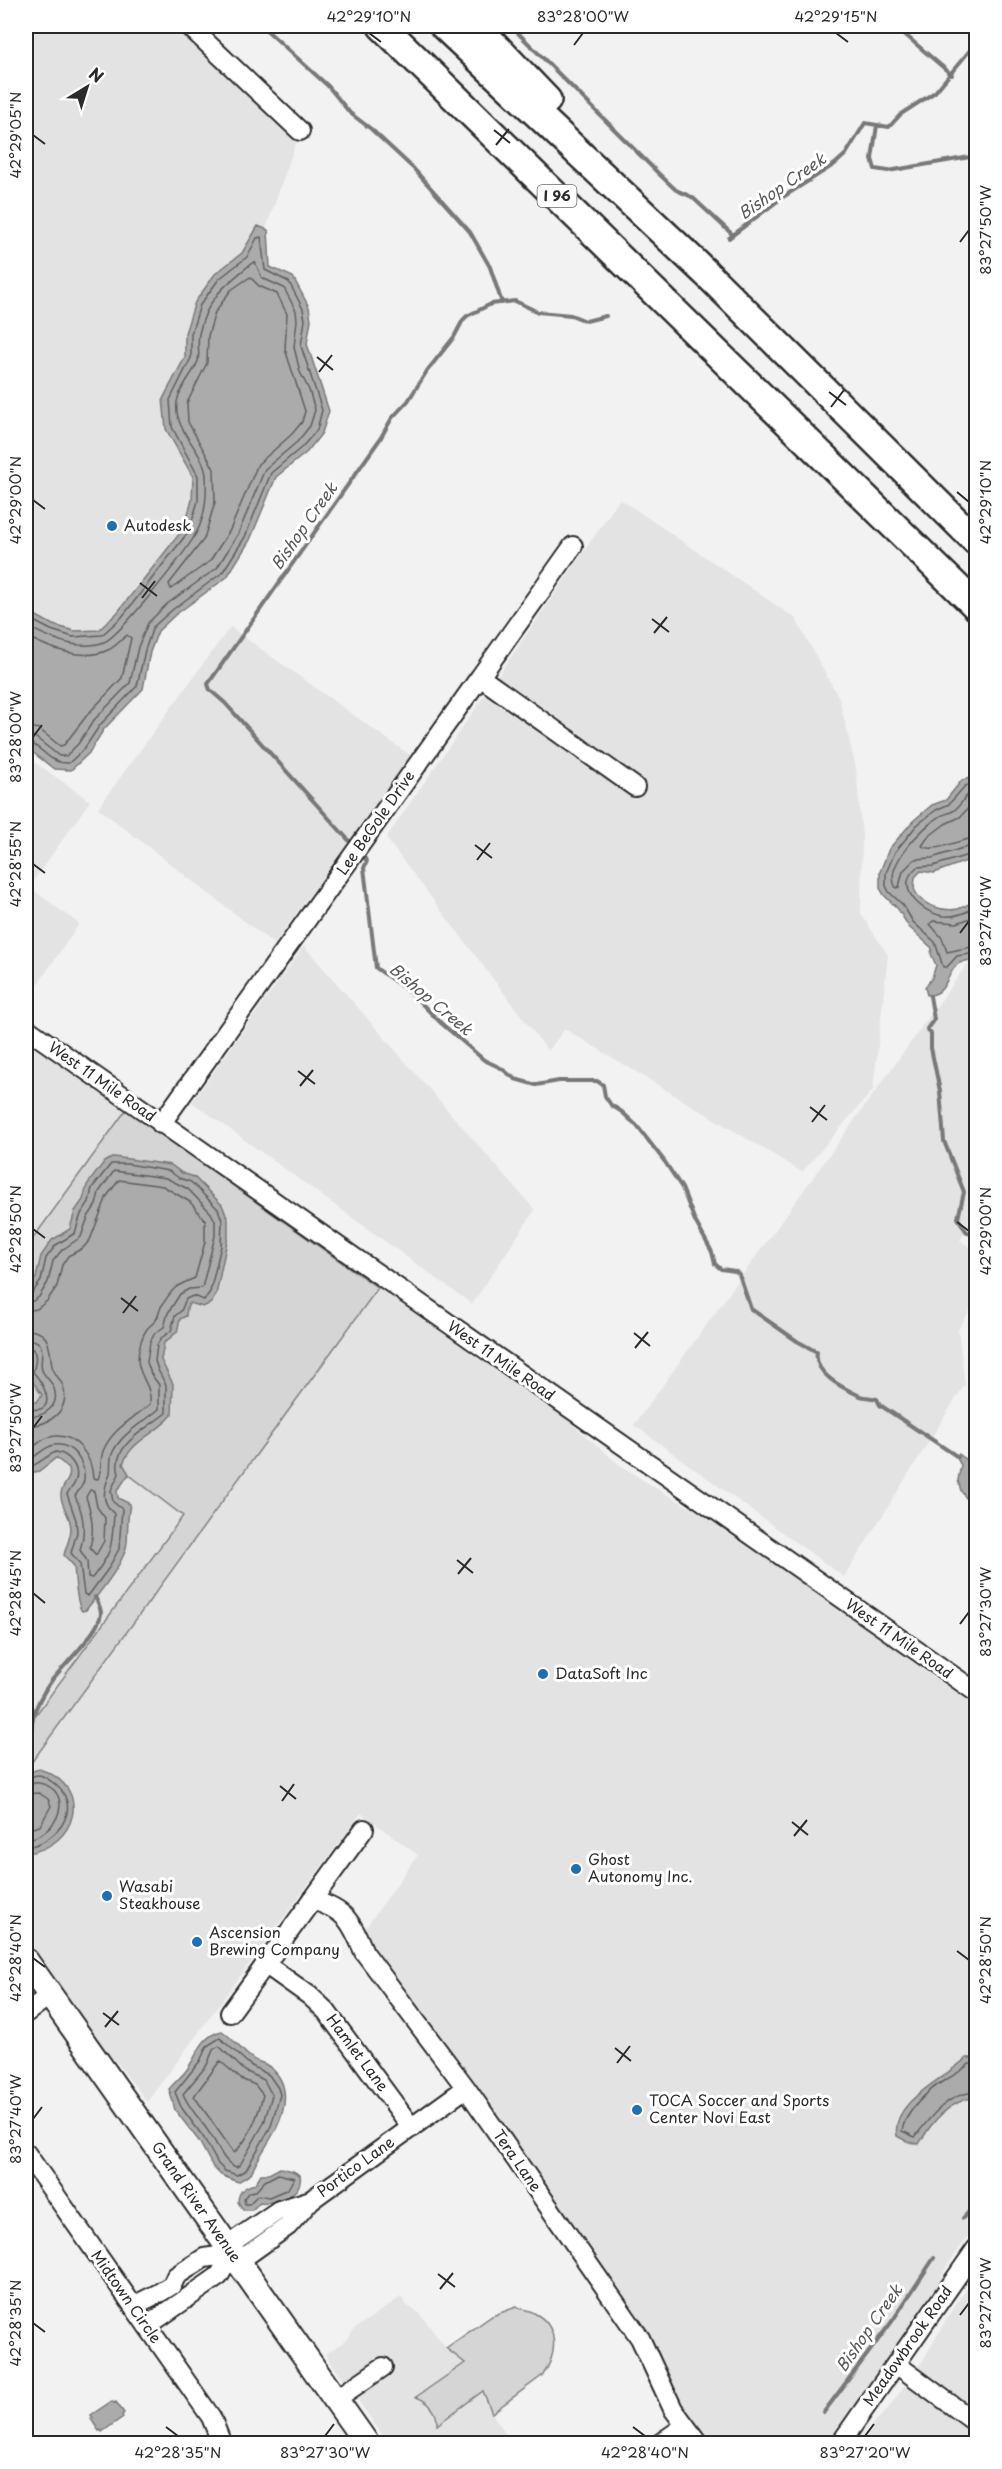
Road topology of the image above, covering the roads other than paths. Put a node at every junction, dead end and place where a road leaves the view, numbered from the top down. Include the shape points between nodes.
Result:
1 (189, 26) edge
2 (382, 26) edge
3 (444, 26) edge
4 (476, 26) edge
5 (300, 131) dead end
6 (706, 273) junction
7 (976, 541) edge
8 (573, 546) dead end
9 (976, 606) edge
10 (480, 677) junction
11 (635, 787) dead end
12 (26, 1028) edge
13 (161, 1124) junction
14 (976, 1692) edge
15 (364, 1829) dead end
16 (312, 1900) junction
17 (26, 1961) edge
18 (265, 1964) junction
19 (50, 1995) junction
20 (26, 2013) edge
21 (230, 2013) dead end
22 (466, 2088) junction
23 (412, 2128) junction
24 (29, 2165) edge
25 (976, 2249) edge
26 (239, 2255) junction
27 (177, 2276) junction
28 (190, 2297) junction
29 (137, 2303) junction
30 (147, 2326) junction
31 (896, 2364) junction
32 (383, 2367) dead end
33 (336, 2399) junction
34 (976, 2423) edge
35 (685, 2426) junction
36 (222, 2444) edge
37 (367, 2444) edge
38 (659, 2444) edge
39 (699, 2444) edge
40 (840, 2444) edge

1 - 5 street
2 - 9 highway, I 96
3 - 6 highway
4 - 6 highway
6 - 7 highway
8 - 10 street, Lee BeGole Drive
10 - 11 street
10 - 13 street, Lee BeGole Drive
12 - 13 street, West 11 Mile Road
13 - 14 street, West 11 Mile Road
15 - 16 street
16 - 18 street
16 - 22 street, Tera Lane via 329,1905 348,1918 364,1952
17 - 19 main road, Grand River Avenue
18 - 21 street
18 - 23 street, Hamlet Lane via 326,2011
19 - 20 street
19 - 26 main road, Grand River Avenue
22 - 23 street, Portico Lane
22 - 35 street, Tera Lane via 640,2338
23 - 26 street, Portico Lane via 311,2200 279,2210 250,2228 234,2241
24 - 29 street, Midtown Circle
25 - 31 street, Meadowbrook Road
26 - 27 street via 204,2258
26 - 28 street, Portico Lane via 219,2277
26 - 33 main road, Grand River Avenue
27 - 28 street
27 - 29 street via 172,2285
28 - 30 street, Portico Lane
29 - 30 street, Midtown Circle
30 - 36 street, Midtown Circle via 211,2417
31 - 34 street
31 - 40 street, Meadowbrook Road
32 - 33 street
33 - 37 main road, Grand River Avenue
35 - 38 street
35 - 39 street, Tera Lane

